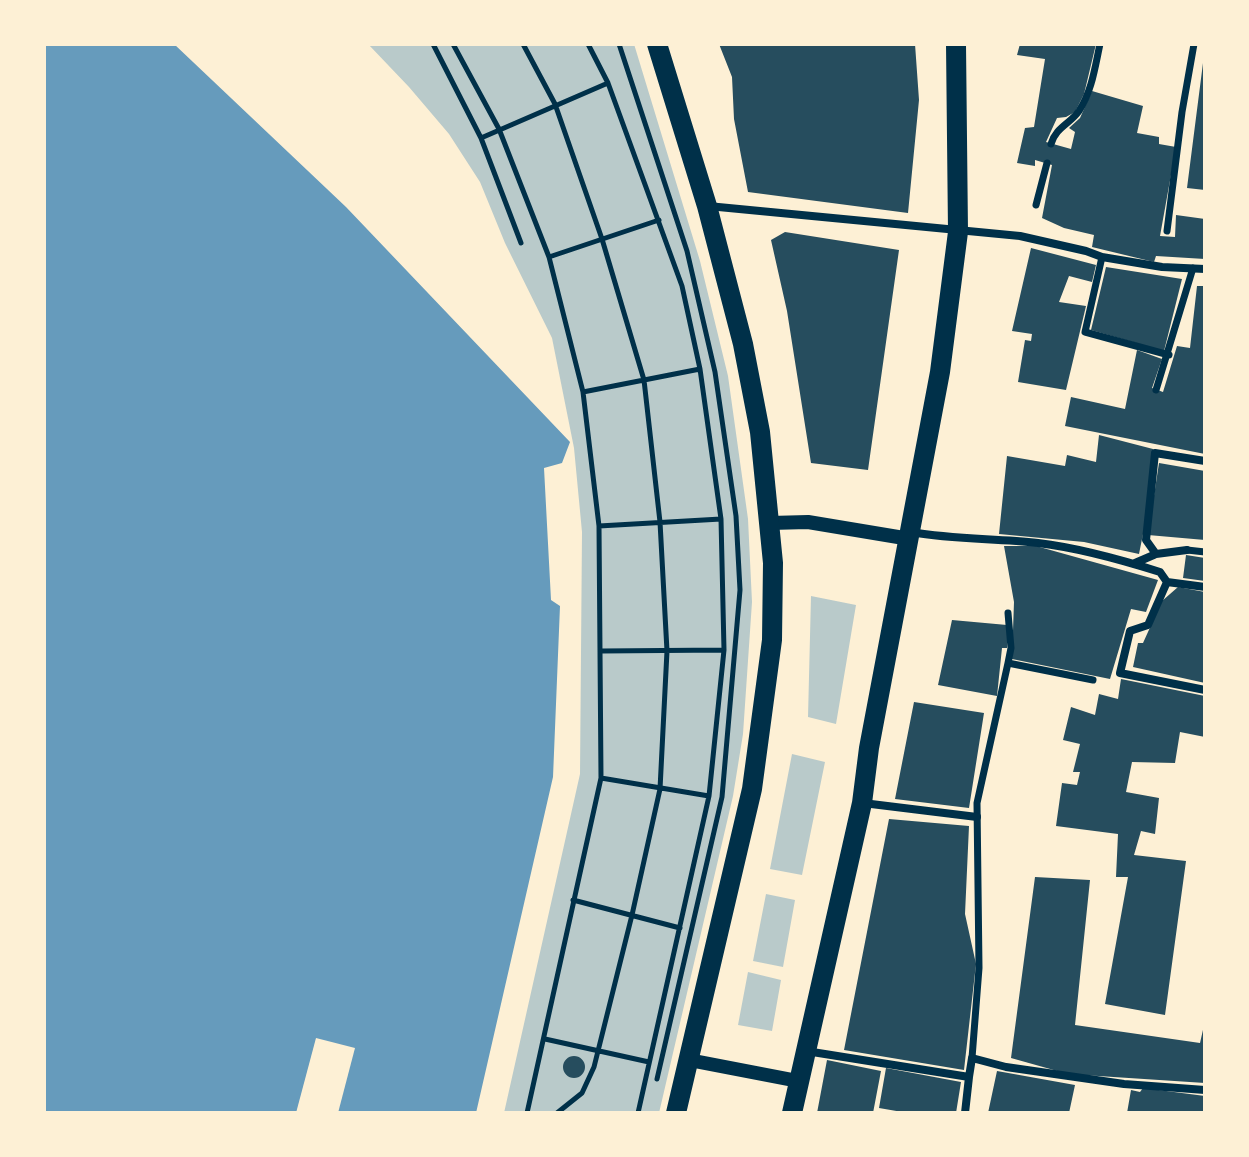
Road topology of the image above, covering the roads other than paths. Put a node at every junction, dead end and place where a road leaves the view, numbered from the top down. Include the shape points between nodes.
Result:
1 (657, 44) edge
2 (956, 44) edge
3 (1100, 44) edge
4 (1194, 44) edge
5 (1051, 144) dead end
6 (1047, 163) dead end
7 (1036, 205) dead end
8 (707, 206) junction
9 (1167, 231) dead end
10 (958, 232) junction
11 (1102, 257) junction
12 (1193, 268) junction
13 (1205, 269) edge
14 (1169, 355) junction
15 (1156, 390) dead end
16 (1205, 461) edge
17 (770, 523) junction
18 (911, 536) junction
19 (1187, 550) joint
20 (1205, 552) edge
21 (1156, 554) junction
22 (1135, 563) junction
23 (1167, 582) junction
24 (1205, 587) edge
25 (1008, 613) dead end
26 (1008, 663) junction
27 (1093, 680) dead end
28 (1205, 690) edge
29 (862, 803) junction
30 (977, 817) junction
31 (805, 1051) junction
32 (972, 1058) junction
33 (689, 1060) junction
34 (969, 1077) junction
35 (798, 1081) junction
36 (1205, 1090) edge
37 (676, 1113) edge
38 (792, 1113) edge
39 (965, 1113) edge

1 - 8 main road
2 - 10 main road
3 - 5 street via 1090,89
4 - 9 street
6 - 7 street
8 - 10 street
8 - 17 main road via 743,344
10 - 11 street via 1031,238
10 - 18 main road
11 - 12 street
11 - 14 street via 1085,332
12 - 13 street
12 - 14 street
14 - 15 street
16 - 21 street via 1155,453 1146,540
17 - 18 street via 808,522
17 - 33 main road via 772,640 752,789
18 - 22 street via 1036,542
18 - 29 main road
19 - 20 street
19 - 21 street
21 - 22 street
22 - 23 street via 1160,572
23 - 24 street
23 - 28 street via 1148,625 1130,631 1120,673
25 - 26 street
26 - 27 street
26 - 30 street
29 - 30 street
29 - 31 main road
30 - 32 street via 979,968
31 - 34 street
31 - 35 main road
32 - 34 street
32 - 36 street via 1124,1084
33 - 35 street
33 - 37 main road
34 - 39 street
35 - 38 main road

